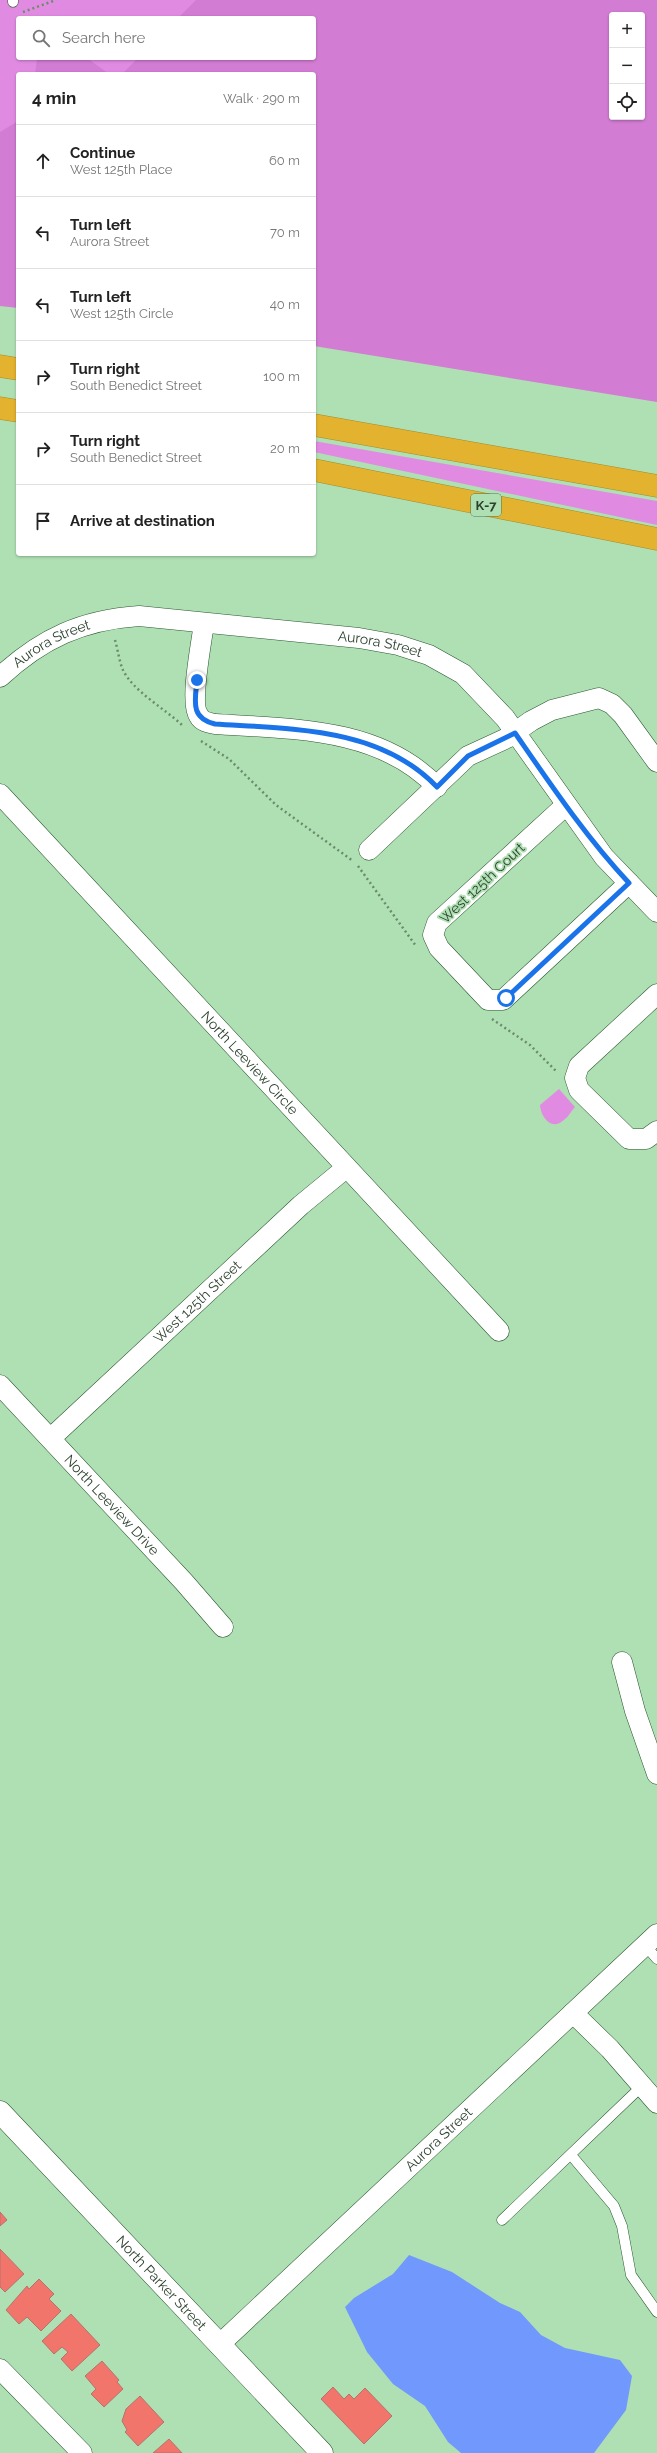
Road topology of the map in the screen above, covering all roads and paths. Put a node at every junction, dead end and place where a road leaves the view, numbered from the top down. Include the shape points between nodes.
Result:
1 (56, 0) edge
2 (21, 13) dead end
3 (0, 366) edge
4 (16, 369) edge
5 (0, 408) edge
6 (16, 411) edge
7 (316, 425) edge
8 (316, 470) edge
9 (657, 486) edge
10 (657, 539) edge
11 (204, 623) junction
12 (115, 640) dead end
13 (0, 677) edge
14 (185, 728) dead end
15 (515, 733) junction
16 (195, 737) dead end
17 (657, 762) edge
18 (437, 787) junction
19 (0, 794) edge
20 (566, 805) junction
21 (369, 850) dead end
22 (629, 883) junction
23 (657, 912) edge
24 (417, 948) dead end
25 (657, 994) edge
26 (486, 1015) dead end
27 (556, 1071) dead end
28 (657, 1131) edge
29 (346, 1168) junction
30 (499, 1331) dead end
31 (0, 1385) edge
32 (51, 1438) junction
33 (223, 1627) dead end
34 (622, 1662) dead end
35 (657, 1774) edge
36 (653, 1946) edge
37 (573, 2013) junction
38 (644, 2086) junction
39 (657, 2103) edge
40 (0, 2112) edge
41 (571, 2155) junction
42 (502, 2220) dead end
43 (657, 2312) edge
44 (219, 2345) junction
45 (0, 2369) edge
46 (82, 2453) edge
47 (322, 2453) edge

1 - 2 path
3 - 4 highway
5 - 6 highway
7 - 9 highway
8 - 10 highway, K-7
11 - 13 street, Aurora Street via 139,616 108,618 70,630 38,646
11 - 15 street, Aurora Street via 359,638 398,645 429,655 463,674 494,705
11 - 18 street via 195,700 199,716 204,721 323,732 346,737 409,762 421,770
12 - 14 path via 124,671 129,678
15 - 17 street via 552,710 599,698 612,704 623,715
15 - 18 street via 468,756
15 - 20 street, Aurora Street
16 - 24 path via 229,759 276,805 351,859
18 - 21 street
19 - 29 street, North Leeview Circle
20 - 22 street, Aurora Street via 604,857
20 - 22 street, West 125th Court via 437,923 433,930 434,941 439,948 488,1000 503,1000
22 - 23 street, Aurora Street
25 - 28 street via 579,1066 576,1078 579,1090 629,1139 646,1140
26 - 27 path via 530,1045
29 - 30 street, North Leeview Circle
29 - 32 street, West 125th Street via 301,1205
31 - 32 street, North Leeview Drive
32 - 33 street, North Leeview Drive
34 - 35 street via 635,1711
36 - 37 street, Aurora Street
37 - 38 street
37 - 44 street, Aurora Street
38 - 39 street
38 - 41 lane
40 - 44 street, North Parker Street
41 - 42 lane
41 - 43 lane via 614,2206 622,2226 631,2275
44 - 47 street, North Parker Street
45 - 46 street

